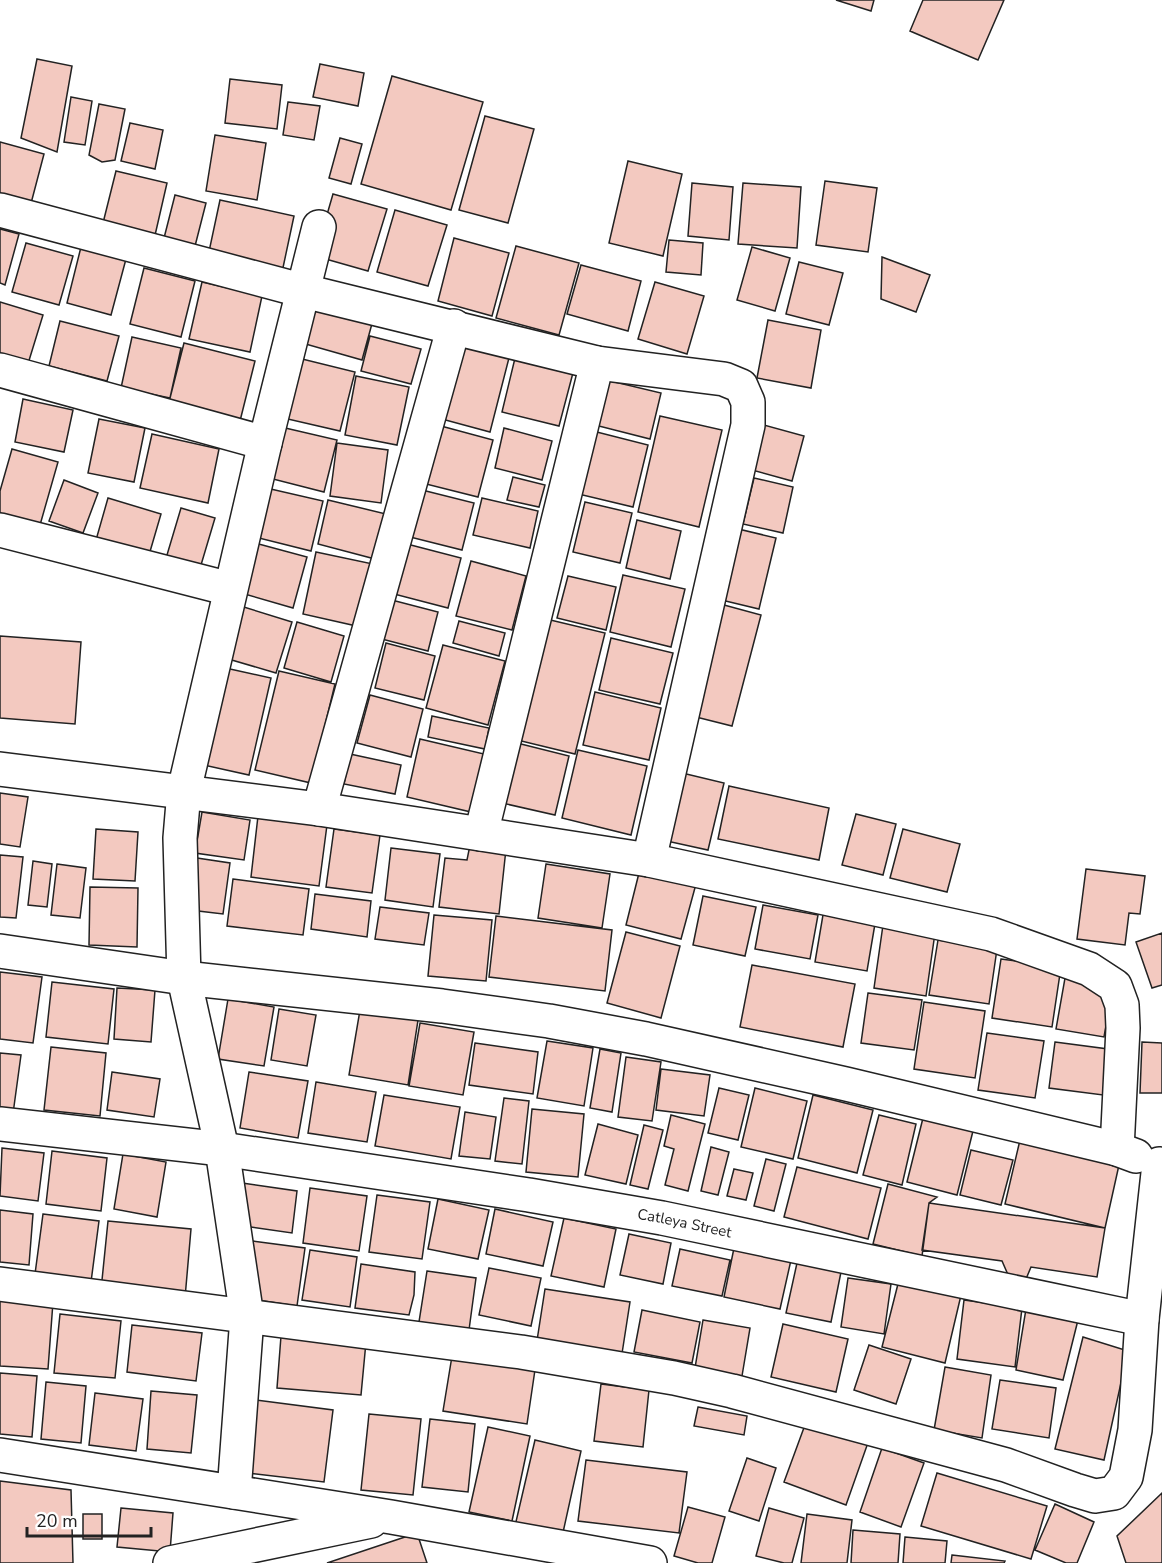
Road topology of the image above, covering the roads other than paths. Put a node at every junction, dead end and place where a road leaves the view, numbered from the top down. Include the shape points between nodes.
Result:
1 (0, 210) edge
2 (319, 227) dead end
3 (304, 291) junction
4 (454, 326) junction
5 (597, 363) junction
6 (0, 370) edge
7 (265, 443) junction
8 (0, 530) edge
9 (230, 589) junction
10 (0, 769) edge
11 (184, 791) junction
12 (319, 809) junction
13 (481, 834) junction
14 (649, 860) junction
15 (0, 951) edge
16 (184, 978) junction
17 (0, 1124) edge
18 (222, 1149) junction
19 (1117, 1149) junction
20 (1161, 1164) edge
21 (0, 1284) edge
22 (247, 1317) junction
23 (1142, 1319) junction
24 (0, 1455) edge
25 (234, 1492) junction
26 (391, 1517) junction
27 (170, 1563) edge
28 (650, 1563) edge

1 - 3 street
2 - 3 street
3 - 4 street
3 - 7 street
4 - 5 street
4 - 12 street
5 - 13 street
5 - 14 street via 724,379 741,386 748,402 748,425
6 - 7 street
7 - 9 street
8 - 9 street
9 - 11 street
10 - 11 street
11 - 12 street
11 - 16 street via 180,849
12 - 13 street
13 - 14 street
14 - 19 street via 991,934 1103,977 1115,986 1122,1005
15 - 16 street
16 - 18 street
16 - 19 street via 442,1006 603,1031
17 - 18 street, Catleya Street
18 - 22 street
18 - 23 street, Catleya Street via 662,1218
19 - 20 street
20 - 23 street
21 - 22 street
22 - 23 street via 521,1352 674,1378 1006,1465 1095,1496 1114,1492 1126,1477 1130,1463
22 - 25 street
24 - 25 street
25 - 26 street
26 - 27 street
26 - 28 street

